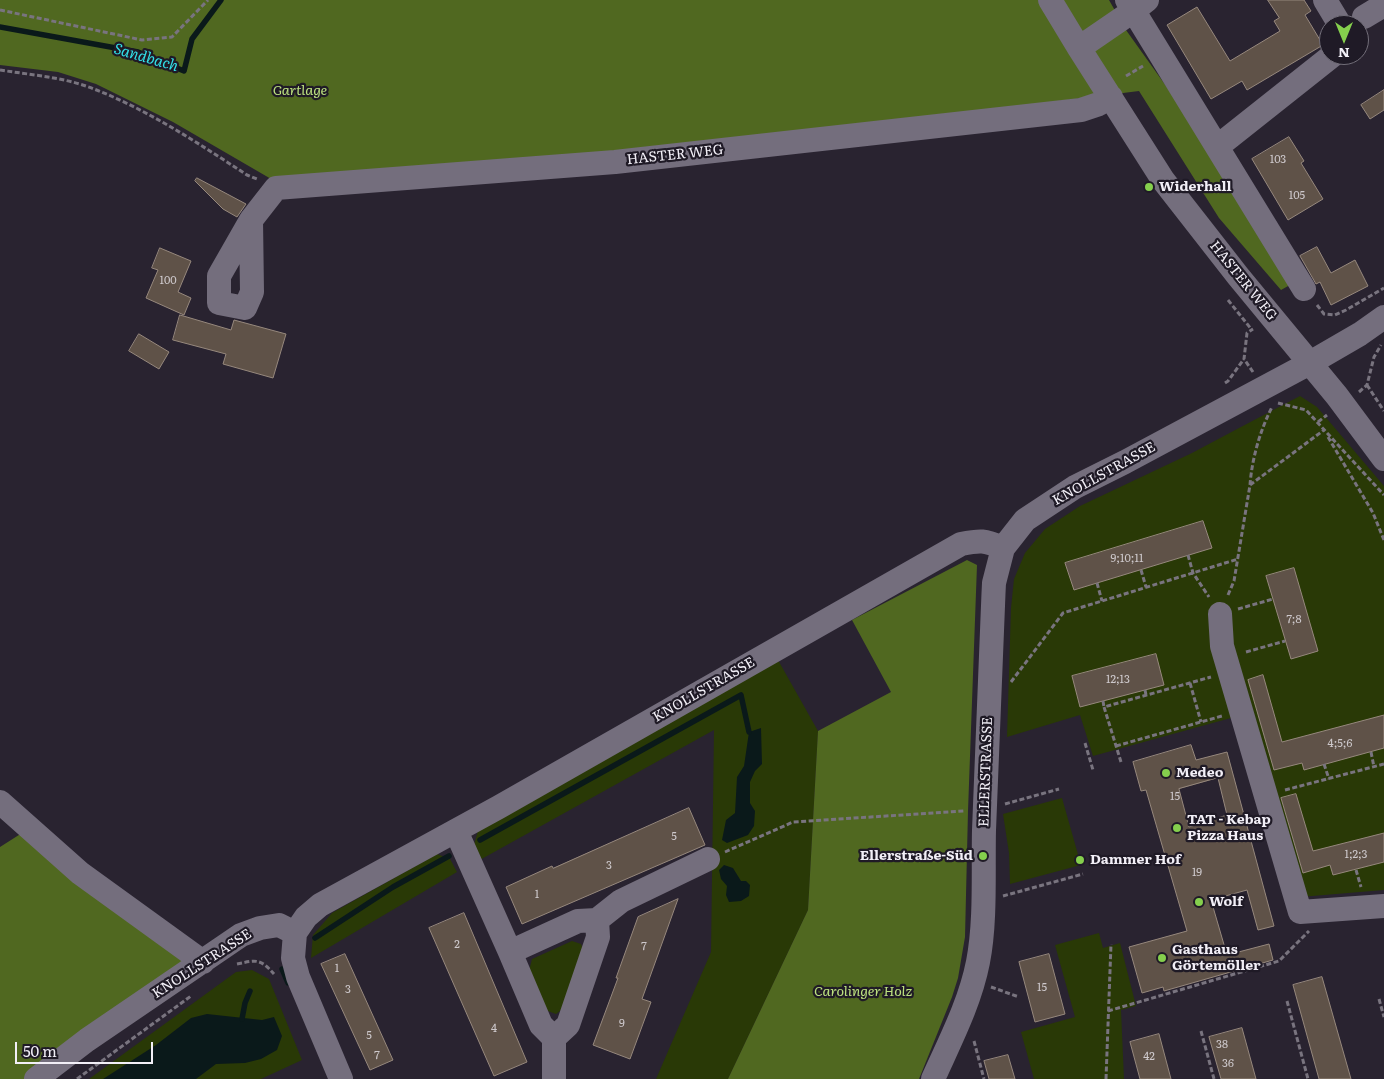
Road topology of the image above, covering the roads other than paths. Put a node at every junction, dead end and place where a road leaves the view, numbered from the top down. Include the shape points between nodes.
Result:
1 (1050, 0) edge
2 (1325, 0) edge
3 (1136, 4) edge
4 (1334, 15) edge
5 (1079, 48) junction
6 (1320, 65) edge
7 (1111, 97) junction
8 (1217, 147) junction
9 (251, 220) dead end
10 (1309, 295) road end
11 (1384, 317) edge
12 (1310, 363) junction
13 (1384, 459) edge
14 (1003, 548) junction
15 (1220, 614) road end
16 (0, 802) edge
17 (456, 831) junction
18 (708, 859) road end
19 (1384, 906) edge
20 (597, 920) junction
21 (295, 933) junction
22 (510, 952) junction
23 (203, 962) junction
24 (554, 1038) junction
25 (36, 1079) edge
26 (341, 1079) edge
27 (554, 1079) edge
28 (934, 1079) edge

1 - 5 street, HASTER WEG
2 - 4 street
3 - 5 street
3 - 8 street
5 - 7 street, HASTER WEG
6 - 8 street
7 - 9 street, HASTER WEG via 1081,110 837,138 615,162 276,188
7 - 12 street, HASTER WEG via 1163,180
8 - 10 street
11 - 12 street, KNOLLSTRASSE
12 - 13 street, HASTER WEG
12 - 14 street, KNOLLSTRASSE via 1075,487 1025,520
14 - 17 street, KNOLLSTRASSE via 978,540 961,544
14 - 28 street, ELLERSTRASSE via 994,583 981,939 974,982
15 - 19 street via 1222,646 1300,912
16 - 23 street via 80,873
17 - 21 street, KNOLLSTRASSE via 320,905
17 - 22 street
18 - 20 street via 621,901
20 - 22 street via 578,921
20 - 24 street via 598,937 568,1025
21 - 23 street, KNOLLSTRASSE via 279,925 260,928 241,936
21 - 26 street via 293,958 298,977
22 - 24 street via 541,1025
23 - 25 street, KNOLLSTRASSE via 87,1040
24 - 27 street

